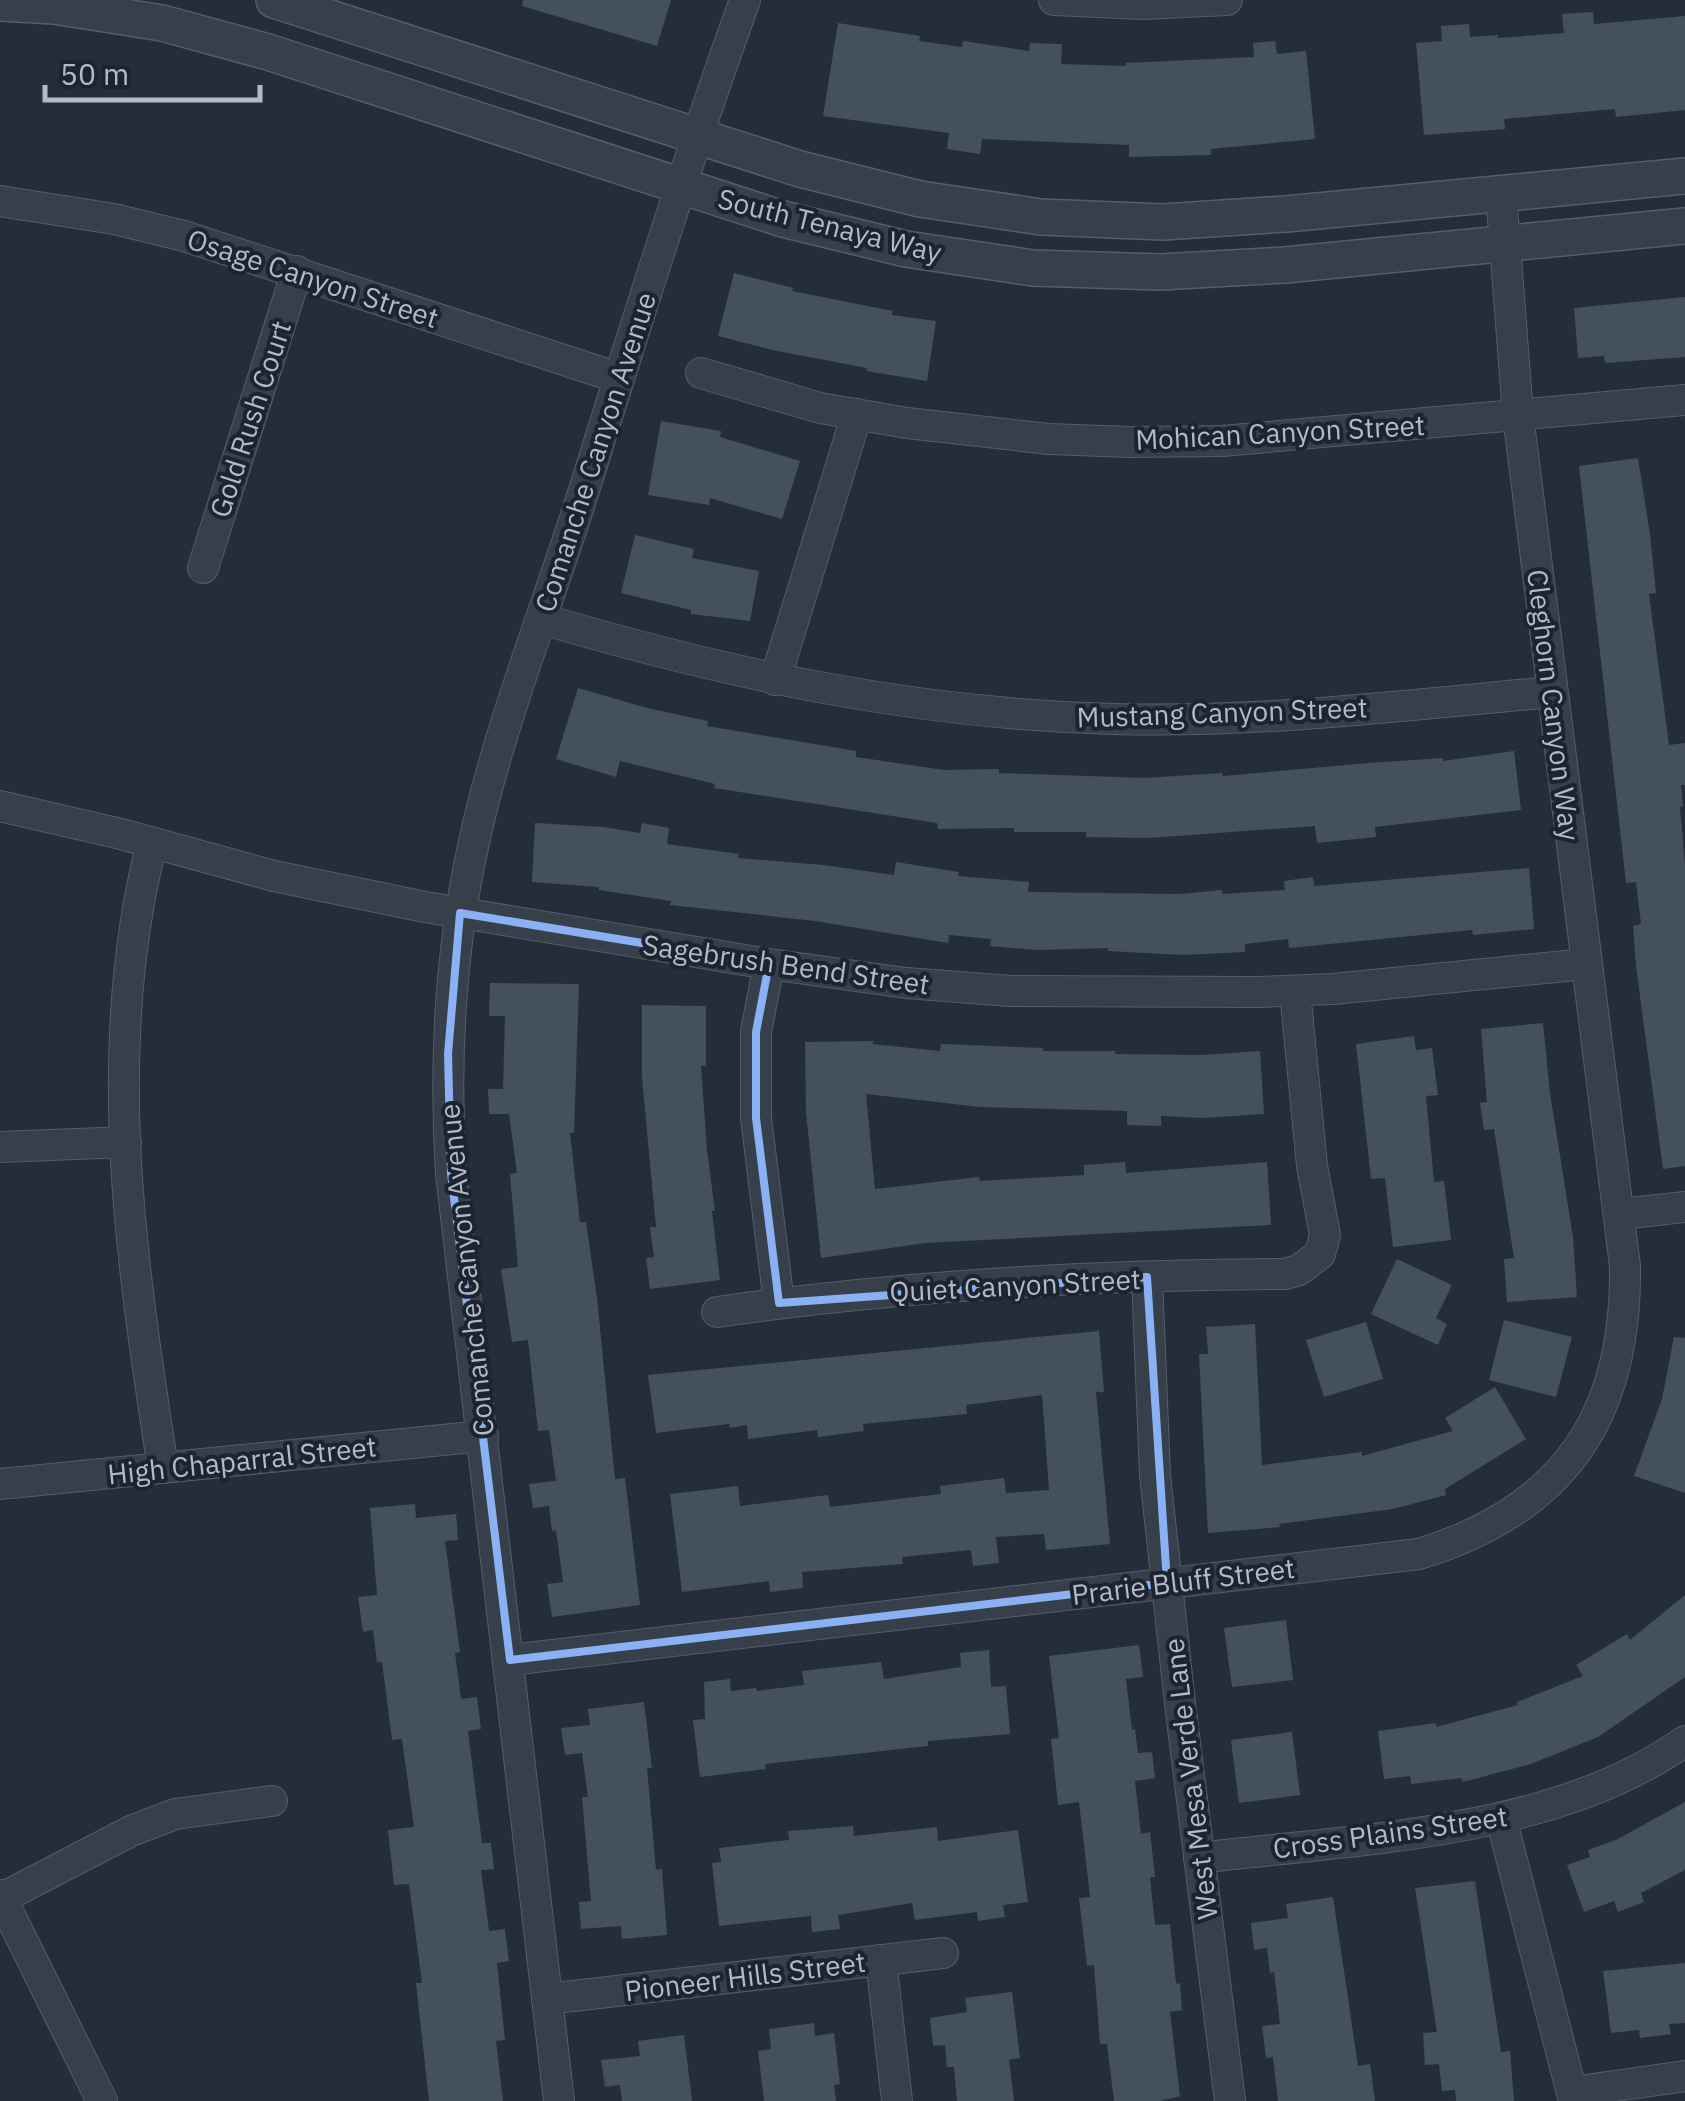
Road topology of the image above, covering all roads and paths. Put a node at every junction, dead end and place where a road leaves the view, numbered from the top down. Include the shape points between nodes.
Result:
1 (274, 0) edge
2 (745, 0) edge
3 (1054, 0) edge
4 (1227, 0) edge
5 (0, 3) edge
6 (696, 136) junction
7 (1685, 176) edge
8 (680, 185) junction
9 (1501, 194) junction
10 (0, 201) edge
11 (1685, 226) edge
12 (1505, 244) junction
13 (297, 271) junction
14 (701, 373) dead end
15 (620, 378) junction
16 (1685, 400) edge
17 (857, 414) junction
18 (1518, 415) junction
19 (202, 568) dead end
20 (542, 619) junction
21 (775, 680) junction
22 (1552, 692) junction
23 (0, 806) edge
24 (152, 843) junction
25 (460, 913) junction
26 (769, 964) junction
27 (1586, 964) junction
28 (1295, 990) junction
29 (126, 1142) junction
30 (0, 1146) edge
31 (1685, 1207) edge
32 (1620, 1214) junction
33 (1147, 1277) junction
34 (779, 1304) junction
35 (717, 1312) dead end
36 (483, 1436) junction
37 (163, 1468) junction
38 (0, 1484) edge
39 (1167, 1583) junction
40 (510, 1660) junction
41 (1685, 1741) edge
42 (272, 1801) dead end
43 (1501, 1818) junction
44 (1199, 1858) junction
45 (1, 1897) edge
46 (944, 1953) dead end
47 (881, 1960) junction
48 (547, 1999) junction
49 (1685, 2076) edge
50 (1573, 2096) edge
51 (102, 2101) edge
52 (559, 2101) edge
53 (897, 2101) edge
54 (1230, 2101) edge

1 - 6 street, South Tenaya Way
2 - 6 street, Comanche Canyon Avenue
3 - 4 street
5 - 8 street, South Tenaya Way via 162,23
6 - 8 street, Comanche Canyon Avenue
6 - 9 street, South Tenaya Way via 920,199 1041,217 1164,222
7 - 9 street, South Tenaya Way
8 - 12 street, South Tenaya Way via 906,249 1033,268 1160,272
8 - 15 street, Comanche Canyon Avenue
9 - 12 street, Cleghorn Canyon Way
10 - 13 street, Osage Canyon Street via 114,219
11 - 12 street, South Tenaya Way
12 - 18 street, Cleghorn Canyon Way
13 - 15 street, Osage Canyon Street
13 - 19 street, Gold Rush Court
14 - 17 street, Mohican Canyon Street
15 - 20 street, Comanche Canyon Avenue
16 - 18 street, Mohican Canyon Street
17 - 18 street, Mohican Canyon Street via 1049,439 1130,442 1222,441
17 - 21 street
18 - 22 street, Cleghorn Canyon Way
20 - 21 street, Mustang Canyon Street
20 - 25 street, Comanche Canyon Avenue via 474,839
21 - 22 street, Mustang Canyon Street via 942,708 1118,719 1267,715
22 - 27 street, Cleghorn Canyon Way
23 - 24 street, Sagebrush Bend Street
24 - 25 street, Sagebrush Bend Street via 274,876
24 - 29 street via 136,903 124,1006
25 - 26 street, Sagebrush Bend Street
25 - 36 street, Comanche Canyon Avenue via 447,1108
26 - 28 street, Sagebrush Bend Street via 1012,991
26 - 34 street via 756,1032 756,1118
27 - 28 street, Sagebrush Bend Street
27 - 32 street, Cleghorn Canyon Way
28 - 33 street, Quiet Canyon Street via 1325,1235 1320,1254 1284,1274
29 - 30 street
29 - 37 street via 133,1256
31 - 32 street
32 - 39 street, Prarie Bluff Street via 1626,1297 1614,1370 1585,1440 1538,1494 1499,1522 1418,1554
33 - 34 street, Quiet Canyon Street via 928,1288
33 - 39 street, West Mesa Verde Lane
34 - 35 street, Quiet Canyon Street
36 - 37 street, High Chaparral Street
36 - 40 street, Comanche Canyon Avenue
37 - 38 street, High Chaparral Street
39 - 40 street, Prarie Bluff Street
39 - 44 street, West Mesa Verde Lane
40 - 48 street, Comanche Canyon Avenue
41 - 43 street, Cross Plains Street via 1570,1799
42 - 45 street via 174,1814
43 - 44 street, Cross Plains Street
43 - 50 street
44 - 54 street, West Mesa Verde Lane
45 - 51 street
46 - 47 street, Pioneer Hills Street
47 - 48 street, Pioneer Hills Street
47 - 53 street
48 - 52 street, Comanche Canyon Avenue
49 - 50 street

